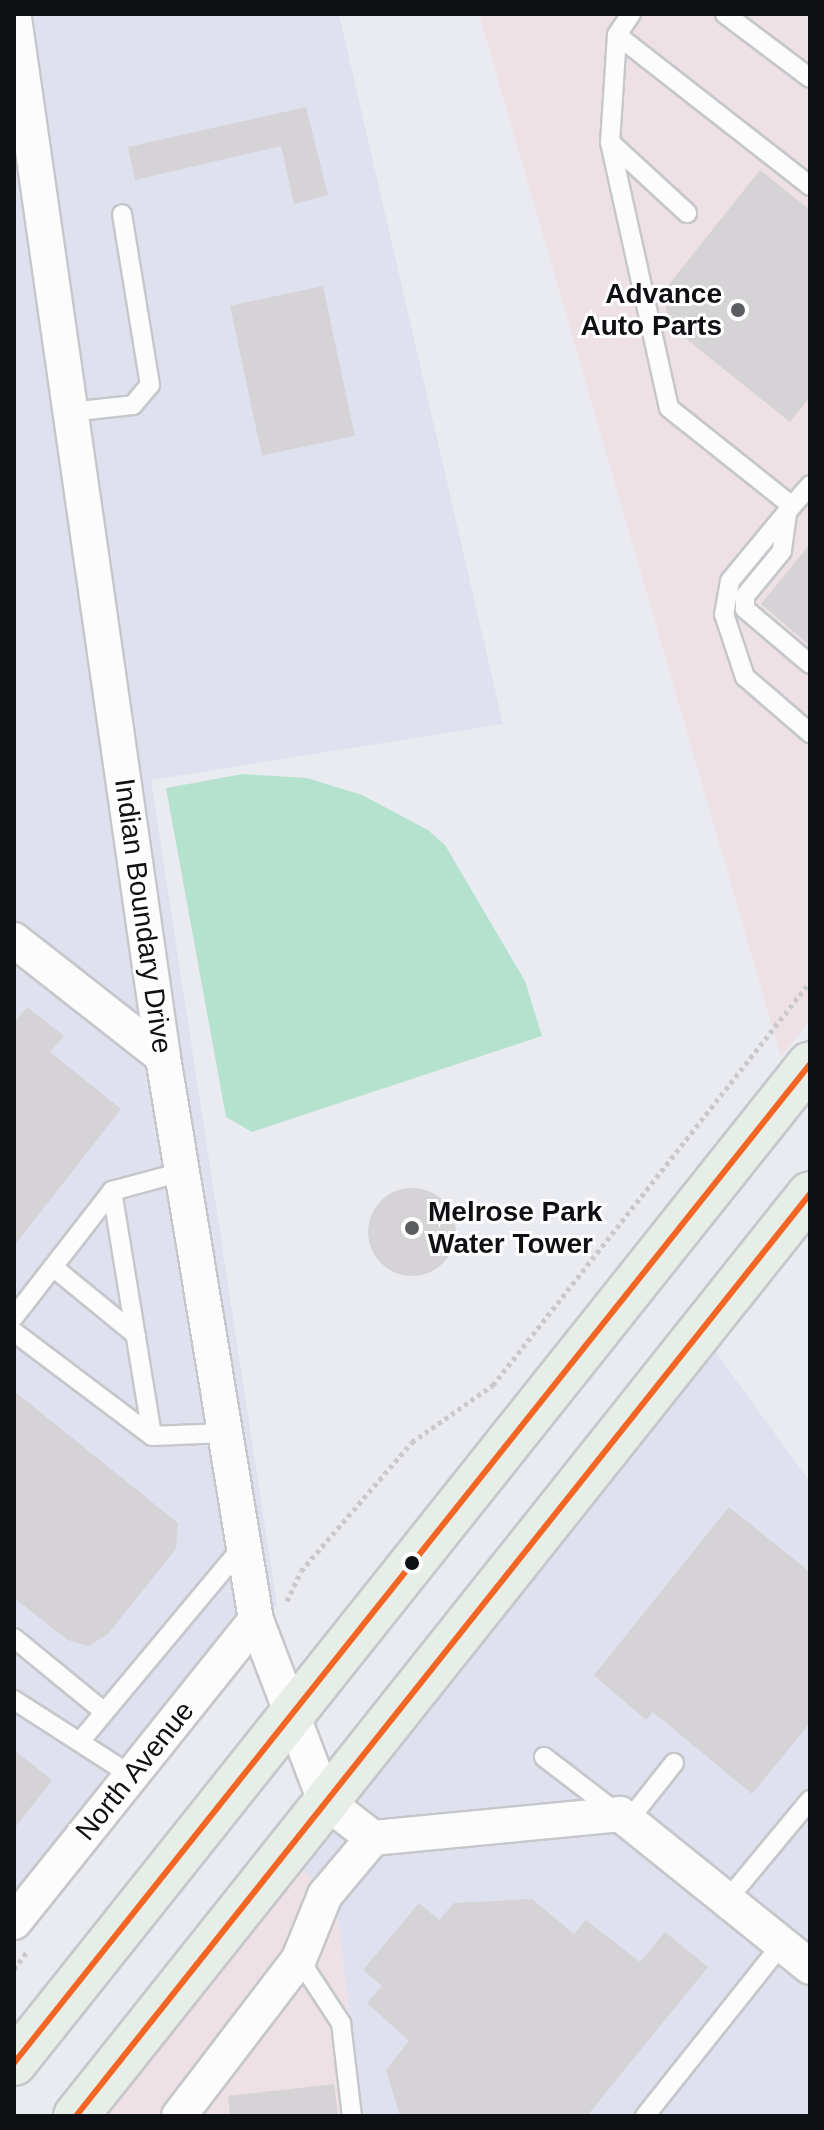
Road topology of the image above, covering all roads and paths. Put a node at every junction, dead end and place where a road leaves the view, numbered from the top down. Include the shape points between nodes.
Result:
1 (631, 14) edge
2 (725, 14) edge
3 (14, 18) edge
4 (617, 35) junction
5 (810, 78) edge
6 (610, 142) junction
7 (810, 186) edge
8 (687, 213) dead end
9 (122, 214) dead end
10 (70, 412) junction
11 (810, 485) edge
12 (790, 509) junction
13 (810, 664) edge
14 (810, 733) edge
15 (14, 940) edge
16 (810, 982) edge
17 (163, 1057) junction
18 (810, 1064) edge
19 (182, 1172) junction
20 (112, 1191) junction
21 (810, 1194) edge
22 (53, 1267) junction
23 (14, 1317) edge
24 (14, 1332) edge
25 (136, 1335) junction
26 (225, 1433) junction
27 (152, 1436) junction
28 (244, 1545) junction
29 (292, 1593) dead end
30 (256, 1620) junction
31 (14, 1638) edge
32 (14, 1700) edge
33 (102, 1710) junction
34 (293, 1716) junction
35 (83, 1738) junction
36 (544, 1757) dead end
37 (674, 1763) dead end
38 (131, 1775) junction
39 (810, 1800) edge
40 (325, 1801) junction
41 (624, 1818) junction
42 (373, 1838) junction
43 (727, 1900) junction
44 (14, 1922) edge
45 (782, 1944) junction
46 (299, 1959) junction
47 (810, 1967) edge
48 (14, 2063) edge
49 (76, 2116) edge
50 (179, 2116) edge
51 (352, 2116) edge
52 (645, 2116) edge

1 - 4 lane
2 - 5 lane
3 - 10 street, Indian Boundary Drive
4 - 6 lane
4 - 7 lane
6 - 8 lane
6 - 12 lane via 669,408
9 - 10 lane via 150,385 133,405
10 - 17 street, Indian Boundary Drive
11 - 12 lane
12 - 13 lane via 782,551 745,596 745,609
12 - 14 lane via 730,581 724,614 745,677
15 - 17 street
16 - 29 path via 493,1385 412,1442 301,1571
17 - 19 street, Indian Boundary Drive
18 - 34 main road
19 - 20 lane
19 - 26 street, Indian Boundary Drive
20 - 22 lane
20 - 25 lane
21 - 40 main road
22 - 23 lane
22 - 25 lane
24 - 27 lane
25 - 27 lane
26 - 27 lane
26 - 28 street, Indian Boundary Drive
28 - 30 street, Indian Boundary Drive
28 - 33 lane
30 - 34 street, Indian Boundary Drive
30 - 38 street, North Avenue
31 - 33 lane
32 - 35 lane via 54,1732
33 - 35 lane
34 - 40 street, Indian Boundary Drive
34 - 48 main road
35 - 38 lane
36 - 41 lane
37 - 41 lane
38 - 44 street, North Avenue
39 - 43 lane
40 - 42 street
40 - 49 main road
41 - 42 street
41 - 43 street
42 - 46 street via 325,1895
43 - 45 street
45 - 47 street
45 - 52 lane
46 - 50 street
46 - 51 lane via 341,2023

